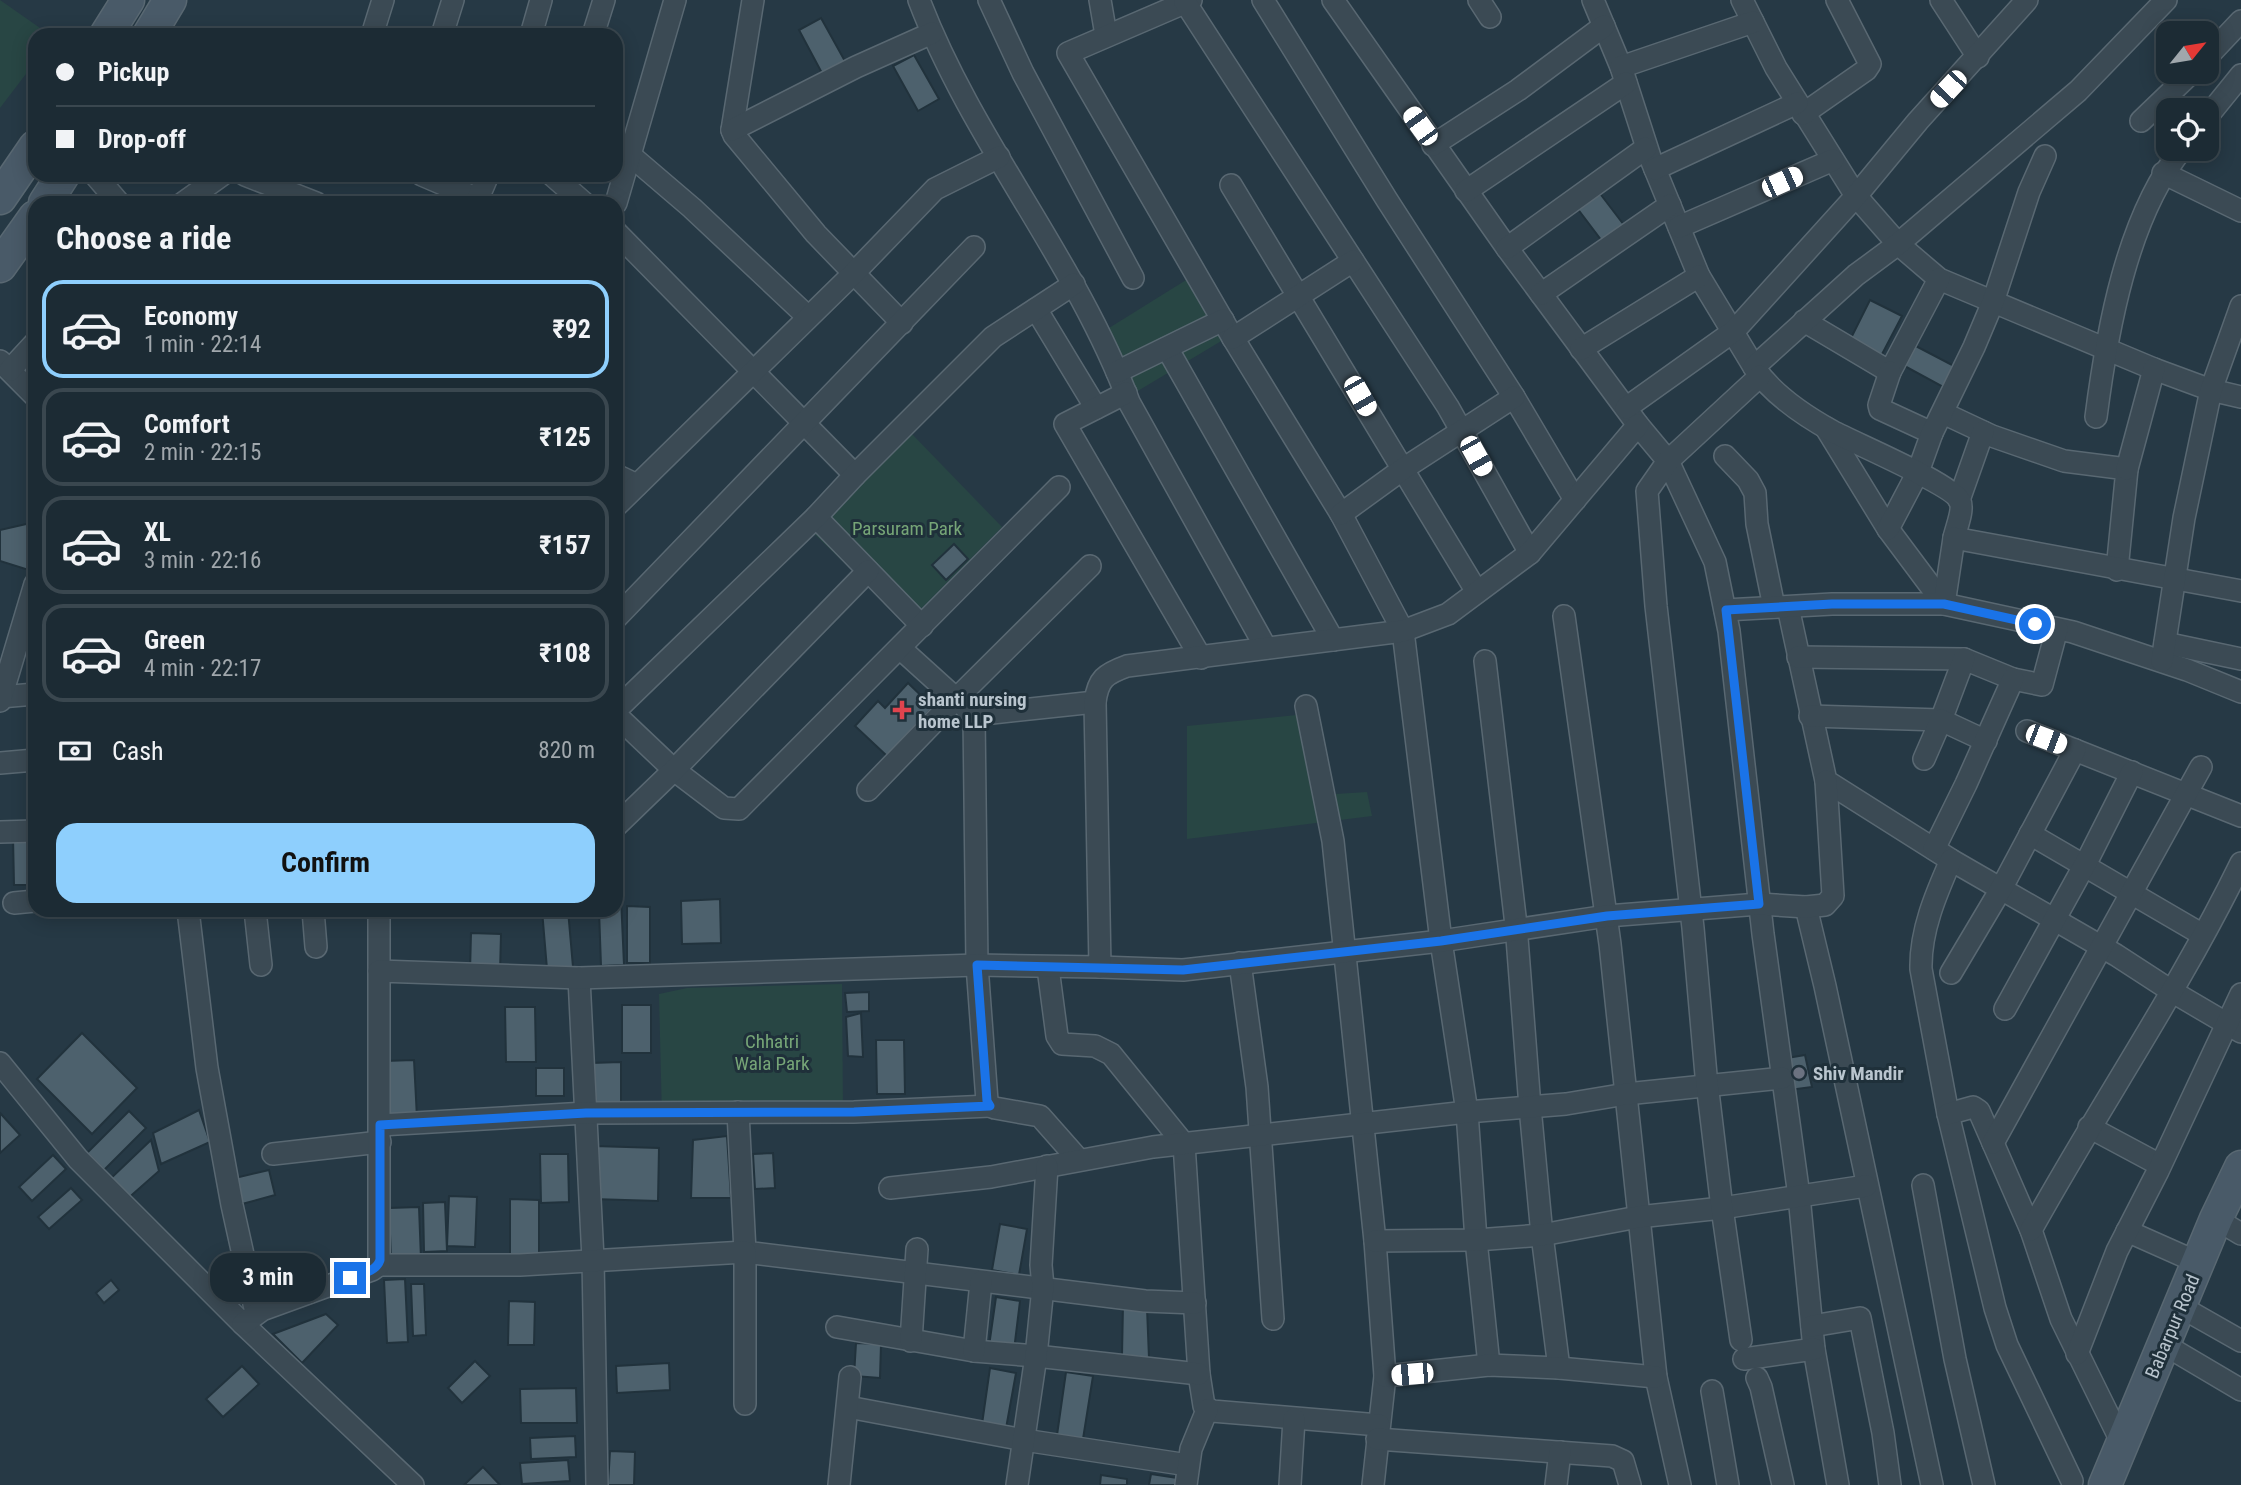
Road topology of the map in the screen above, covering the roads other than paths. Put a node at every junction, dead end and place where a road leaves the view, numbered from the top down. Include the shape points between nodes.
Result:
1 (128, 0) edge
2 (170, 0) edge
3 (383, 0) edge
4 (453, 0) edge
5 (541, 0) edge
6 (604, 0) edge
7 (675, 0) edge
8 (753, 0) edge
9 (919, 0) edge
10 (989, 0) edge
11 (1100, 0) edge
12 (1263, 0) edge
13 (1333, 0) edge
14 (1592, 0) edge
15 (1742, 0) edge
16 (1837, 0) edge
17 (1941, 0) edge
18 (2027, 0) edge
19 (1188, 1) edge
20 (2158, 3) edge
21 (2241, 21) edge
22 (1753, 22) junction
23 (1604, 26) junction
24 (110, 28) edge
25 (153, 28) edge
26 (374, 28) edge
27 (444, 28) edge
28 (533, 28) edge
29 (595, 28) edge
30 (932, 33) junction
31 (1106, 35) junction
32 (2219, 44) edge
33 (1978, 57) junction
34 (1623, 75) junction
35 (2239, 80) edge
36 (2180, 84) edge
37 (2219, 103) edge
38 (1800, 108) junction
39 (2141, 121) dead end
40 (732, 130) junction
41 (1433, 145) junction
42 (1646, 148) junction
43 (630, 155) junction
44 (2045, 156) dead end
45 (28, 157) edge
46 (999, 157) junction
47 (1833, 160) junction
48 (2172, 161) edge
49 (1655, 169) junction
50 (2163, 173) junction
51 (623, 179) edge
52 (101, 182) edge
53 (212, 182) edge
54 (263, 182) edge
55 (437, 182) edge
56 (560, 182) edge
57 (1231, 185) dead end
58 (1465, 191) junction
59 (113, 196) edge
60 (193, 196) edge
61 (298, 196) edge
62 (466, 196) edge
63 (576, 196) edge
64 (1856, 196) junction
65 (0, 198) edge
66 (1670, 205) junction
67 (2241, 211) edge
68 (28, 227) edge
69 (1679, 227) junction
70 (623, 239) edge
71 (1898, 244) junction
72 (974, 247) dead end
73 (1507, 248) junction
74 (1353, 261) junction
75 (0, 265) edge
76 (853, 274) junction
77 (1699, 276) junction
78 (1133, 278) dead end
79 (1939, 279) junction
80 (1074, 284) junction
81 (1541, 294) junction
82 (1298, 298) junction
83 (1993, 302) junction
84 (2241, 306) edge
85 (1036, 309) junction
86 (808, 317) junction
87 (1804, 321) junction
88 (902, 323) junction
89 (1228, 329) junction
90 (1734, 331) junction
91 (1167, 348) junction
92 (28, 349) edge
93 (1581, 349) junction
94 (2105, 350) junction
95 (5, 366) edge
96 (2154, 369) junction
97 (752, 371) junction
98 (1757, 371) junction
99 (1117, 372) junction
100 (1890, 372) junction
101 (28, 389) edge
102 (2211, 390) junction
103 (1126, 393) junction
104 (1514, 397) junction
105 (2241, 397) edge
106 (1096, 408) junction
107 (1943, 413) junction
108 (1632, 417) junction
109 (2096, 417) dead end
110 (803, 423) junction
111 (1826, 427) junction
112 (1462, 432) junction
113 (1983, 432) junction
114 (1932, 433) junction
115 (1725, 456) dead end
116 (1668, 461) junction
117 (1403, 469) junction
118 (2127, 470) junction
119 (1919, 472) junction
120 (855, 475) junction
121 (623, 478) edge
122 (637, 485) junction
123 (1059, 487) dead end
124 (623, 499) edge
125 (1575, 500) junction
126 (1959, 500) junction
127 (1341, 514) junction
128 (816, 517) junction
129 (1888, 529) junction
130 (1954, 538) junction
131 (1530, 553) junction
132 (1090, 566) dead end
133 (2117, 569) junction
134 (869, 571) junction
135 (2175, 579) junction
136 (1477, 592) junction
137 (2241, 592) edge
138 (1944, 604) junction
139 (28, 607) edge
140 (1781, 607) junction
141 (1726, 610) junction
142 (623, 611) edge
143 (1564, 616) dead end
144 (922, 626) junction
145 (2057, 629) junction
146 (1403, 631) junction
147 (1333, 640) junction
148 (1266, 648) junction
149 (901, 649) junction
150 (2163, 652) junction
151 (1201, 657) junction
152 (1798, 657) junction
153 (1964, 659) junction
154 (2241, 659) edge
155 (1485, 661) dead end
156 (2013, 679) junction
157 (2241, 692) edge
158 (28, 695) edge
159 (0, 698) edge
160 (956, 699) junction
161 (1095, 702) junction
162 (623, 706) edge
163 (1306, 706) dead end
164 (974, 715) junction
165 (1810, 716) junction
166 (623, 720) edge
167 (1941, 720) junction
168 (2027, 731) dead end
169 (1986, 741) junction
170 (2075, 750) junction
171 (1924, 760) dead end
172 (28, 761) edge
173 (0, 763) edge
174 (2201, 767) dead end
175 (674, 770) junction
176 (2132, 772) junction
177 (1826, 781) junction
178 (868, 790) dead end
179 (2186, 793) junction
180 (2241, 816) edge
181 (623, 819) edge
182 (28, 831) edge
183 (0, 832) edge
184 (2030, 834) junction
185 (1942, 854) junction
186 (2241, 863) edge
187 (2084, 866) junction
188 (2001, 889) junction
189 (2131, 892) junction
190 (28, 902) edge
191 (13, 903) dead end
192 (1759, 904) junction
193 (1806, 907) junction
194 (1690, 909) junction
195 (1607, 916) junction
196 (189, 917) edge
197 (257, 917) edge
198 (314, 917) edge
199 (381, 917) edge
200 (2054, 920) junction
201 (1516, 929) junction
202 (2203, 935) junction
203 (1441, 941) junction
204 (2101, 946) junction
205 (316, 947) dead end
206 (1344, 950) junction
207 (1240, 963) junction
208 (261, 965) dead end
209 (977, 965) junction
210 (1100, 967) junction
211 (1048, 968) junction
212 (379, 971) junction
213 (1951, 973) dead end
214 (579, 978) junction
215 (2173, 992) junction
216 (2241, 994) edge
217 (2005, 1009) dead end
218 (2234, 1028) edge
219 (0, 1063) edge
220 (1782, 1078) junction
221 (1708, 1085) junction
222 (1626, 1094) junction
223 (990, 1106) junction
224 (1530, 1108) junction
225 (738, 1112) junction
226 (1466, 1112) junction
227 (586, 1113) junction
228 (1948, 1114) junction
229 (1363, 1124) junction
230 (2089, 1127) junction
231 (380, 1134) junction
232 (1259, 1135) junction
233 (1993, 1143) junction
234 (1184, 1144) junction
235 (272, 1154) dead end
236 (1078, 1159) junction
237 (2160, 1165) junction
238 (1047, 1166) junction
239 (2241, 1167) edge
240 (1923, 1185) dead end
241 (1866, 1186) junction
242 (890, 1188) dead end
243 (1799, 1196) junction
244 (1722, 1209) junction
245 (1638, 1217) junction
246 (2229, 1226) edge
247 (2031, 1230) junction
248 (2127, 1231) junction
249 (1542, 1235) junction
250 (1476, 1240) junction
251 (1375, 1241) junction
252 (917, 1250) dead end
253 (745, 1252) junction
254 (593, 1259) junction
255 (2199, 1263) junction
256 (379, 1265) junction
257 (915, 1272) junction
258 (981, 1282) junction
259 (1043, 1287) junction
260 (1195, 1303) junction
261 (2181, 1307) junction
262 (250, 1318) junction
263 (1273, 1319) dead end
264 (1812, 1326) junction
265 (837, 1327) dead end
266 (911, 1341) junction
267 (2241, 1341) edge
268 (2165, 1345) junction
269 (1814, 1349) junction
270 (974, 1351) junction
271 (2077, 1354) junction
272 (1036, 1356) junction
273 (1489, 1366) junction
274 (1559, 1368) junction
275 (1199, 1374) junction
276 (1385, 1376) junction
277 (850, 1377) dead end
278 (1656, 1377) junction
279 (1757, 1378) dead end
280 (2241, 1390) edge
281 (1712, 1391) dead end
282 (745, 1404) dead end
283 (848, 1408) junction
284 (1207, 1410) junction
285 (1294, 1419) junction
286 (1378, 1432) junction
287 (1024, 1440) junction
288 (1560, 1452) junction
289 (2113, 1464) edge
290 (1187, 1475) edge
291 (2069, 1483) edge
292 (413, 1485) edge
293 (597, 1485) edge
294 (839, 1485) edge
295 (1017, 1485) edge
296 (1290, 1485) edge
297 (1373, 1485) edge
298 (1556, 1485) edge
299 (1630, 1485) edge
300 (1680, 1485) edge
301 (1728, 1485) edge
302 (1783, 1485) edge
303 (1838, 1485) edge
304 (1889, 1485) edge
305 (1932, 1485) edge
306 (1984, 1485) edge

1 - 24 street
2 - 25 street
3 - 26 street
4 - 27 street
5 - 28 street
6 - 29 street
7 - 43 street
8 - 40 street
9 - 30 street
10 - 78 street
11 - 31 street
12 - 104 street
13 - 41 street
14 - 23 street
15 - 22 street
16 - 38 street via 1870,64
17 - 33 street
18 - 33 street
19 - 31 street
19 - 74 street
20 - 71 street via 2078,91
21 - 32 street
22 - 34 street
22 - 38 street
23 - 34 street
23 - 41 street
30 - 40 street
30 - 46 street
31 - 89 street via 1068,53
33 - 64 street
34 - 42 street
34 - 58 street
35 - 37 street
36 - 39 street
38 - 47 street
38 - 49 street
40 - 76 street
41 - 58 street
42 - 49 street
42 - 73 street
43 - 51 street
43 - 86 street
44 - 83 street
45 - 65 street
46 - 76 street via 935,189
46 - 80 street
47 - 64 street
47 - 69 street
48 - 50 street
49 - 66 street
50 - 67 street
50 - 94 street via 2120,287
52 - 59 street
53 - 60 street
54 - 61 street
55 - 62 street
56 - 63 street
57 - 82 street
58 - 73 street
64 - 71 street
64 - 90 street
66 - 69 street
66 - 81 street
68 - 75 street
69 - 77 street
70 - 97 street
71 - 79 street
71 - 87 street
72 - 88 street
73 - 81 street
74 - 82 street
74 - 112 street
76 - 86 street
76 - 88 street
77 - 90 street
77 - 93 street
79 - 83 street
79 - 100 street
80 - 85 street
80 - 99 street
81 - 93 street
82 - 89 street
82 - 117 street
83 - 94 street
83 - 107 street
84 - 102 street
85 - 106 street
85 - 120 street via 993,337
86 - 97 street
87 - 98 street
87 - 100 street
88 - 110 street
89 - 91 street
89 - 127 street
90 - 98 street
90 - 108 street
91 - 99 street
91 - 147 street
92 - 95 street
93 - 108 street
94 - 96 street
94 - 109 street
95 - 101 street
96 - 102 street
96 - 118 street
97 - 110 street
97 - 122 street
98 - 111 street via 1791,404
98 - 116 street
99 - 103 street
100 - 114 street via 1880,409
102 - 105 street
102 - 135 street
103 - 106 street
103 - 148 street
104 - 112 street
104 - 125 street
106 - 151 street via 1065,424
107 - 113 street
107 - 114 street
108 - 116 street
108 - 125 street
110 - 120 street
110 - 142 street
111 - 119 street
111 - 129 street
112 - 117 street
112 - 131 street
113 - 118 street via 2064,461
113 - 126 street
114 - 119 street
115 - 140 street via 1755,493 1757,524
116 - 141 street via 1715,562
116 - 194 street via 1647,491
117 - 127 street
117 - 136 street
118 - 133 street
119 - 126 street
119 - 129 street
120 - 128 street
121 - 122 street
122 - 124 street
123 - 144 street
125 - 131 street
126 - 130 street
127 - 146 street
128 - 134 street
128 - 162 street
129 - 138 street
130 - 133 street
130 - 138 street
131 - 136 street
132 - 160 street
133 - 135 street
134 - 144 street
134 - 175 street
135 - 137 street
135 - 150 street
136 - 146 street via 1448,614
138 - 140 street
138 - 145 street
139 - 159 street
140 - 141 street
140 - 152 street
141 - 192 street
143 - 195 street
144 - 149 street
145 - 150 street
145 - 156 street via 2042,685
146 - 147 street
146 - 203 street
147 - 148 street
148 - 151 street
149 - 160 street
149 - 175 street via 739,809 724,808
150 - 154 street
150 - 157 street
151 - 161 street via 1116,670 1097,687
152 - 153 street
152 - 165 street
153 - 156 street
153 - 167 street
155 - 201 street
156 - 169 street
158 - 159 street
160 - 164 street
160 - 178 street
161 - 164 street
161 - 210 street
163 - 206 street via 1331,832
164 - 209 street
165 - 167 street
165 - 177 street
166 - 175 street
167 - 169 street
167 - 171 street
168 - 170 street
169 - 185 street
170 - 176 street
170 - 184 street
172 - 173 street
174 - 179 street
175 - 181 street
176 - 179 street
176 - 187 street
177 - 185 street
177 - 193 street via 1833,896 1825,905
179 - 180 street
179 - 189 street
182 - 183 street
184 - 187 street
184 - 188 street
185 - 188 street
185 - 228 street via 1921,969
186 - 202 street
187 - 189 street
187 - 200 street
188 - 200 street
188 - 213 street
189 - 202 street
189 - 204 street
190 - 191 street
192 - 193 street
192 - 194 street
192 - 220 street
193 - 241 street
194 - 195 street
194 - 221 street
195 - 201 street
195 - 222 street
196 - 262 street via 207,1068
197 - 208 street
198 - 205 street
199 - 212 street
200 - 204 street
200 - 217 street
201 - 203 street
201 - 224 street
202 - 215 street
203 - 206 street
203 - 226 street
204 - 215 street
204 - 233 street
206 - 207 street
206 - 229 street
207 - 210 street via 1183,970
207 - 232 street
209 - 211 street
209 - 214 street
209 - 223 street
210 - 211 street
211 - 234 street via 1062,1044 1095,1046 1111,1054
212 - 214 street
212 - 231 street
214 - 227 street
215 - 218 street
215 - 230 street
216 - 218 street
218 - 237 street
219 - 262 street via 78,1159
220 - 221 street
220 - 243 street
221 - 222 street
221 - 244 street
222 - 224 street
222 - 245 street
223 - 225 street
223 - 236 street via 1040,1116
224 - 226 street
224 - 249 street
225 - 227 street
225 - 253 street
226 - 229 street
226 - 250 street
227 - 231 street
227 - 254 street
228 - 233 street via 1977,1108
228 - 291 street via 2007,1345
229 - 232 street
229 - 251 street
230 - 237 street
230 - 247 street
231 - 235 street
231 - 256 street
232 - 234 street
232 - 263 street
233 - 247 street
234 - 236 street
234 - 260 street
236 - 238 street
237 - 248 street
238 - 242 street
238 - 259 street
239 - 246 street, Babarpur Road
240 - 306 street
241 - 243 street
241 - 305 street
243 - 244 street
243 - 264 street
244 - 245 street
244 - 269 street via 1742,1350
245 - 249 street
245 - 278 street
246 - 255 street, Babarpur Road
247 - 271 street
248 - 255 street
248 - 271 street
249 - 250 street
249 - 274 street
250 - 251 street
250 - 273 street
251 - 276 street
252 - 257 street
253 - 254 street
253 - 257 street
253 - 282 street
254 - 256 street via 520,1265
254 - 293 street
255 - 261 street, Babarpur Road
256 - 262 street
257 - 258 street
257 - 266 street
258 - 259 street
258 - 270 street
259 - 260 street
259 - 272 street
260 - 275 street
261 - 267 street
261 - 268 street, Babarpur Road
262 - 292 street
264 - 269 street
264 - 304 street via 1860,1318
265 - 266 street
266 - 270 street
268 - 280 street
268 - 289 street, Babarpur Road
269 - 303 street
270 - 272 street
271 - 289 street
272 - 275 street
272 - 287 street
273 - 274 street
273 - 276 street
274 - 278 street
275 - 284 street
276 - 286 street
277 - 283 street
278 - 300 street
279 - 302 street
281 - 301 street
283 - 287 street
283 - 294 street
284 - 285 street
284 - 290 street
285 - 286 street
285 - 296 street
286 - 288 street
286 - 297 street
287 - 290 street
287 - 295 street
288 - 298 street
288 - 299 street via 1618,1458 1627,1468
289 - 291 street

